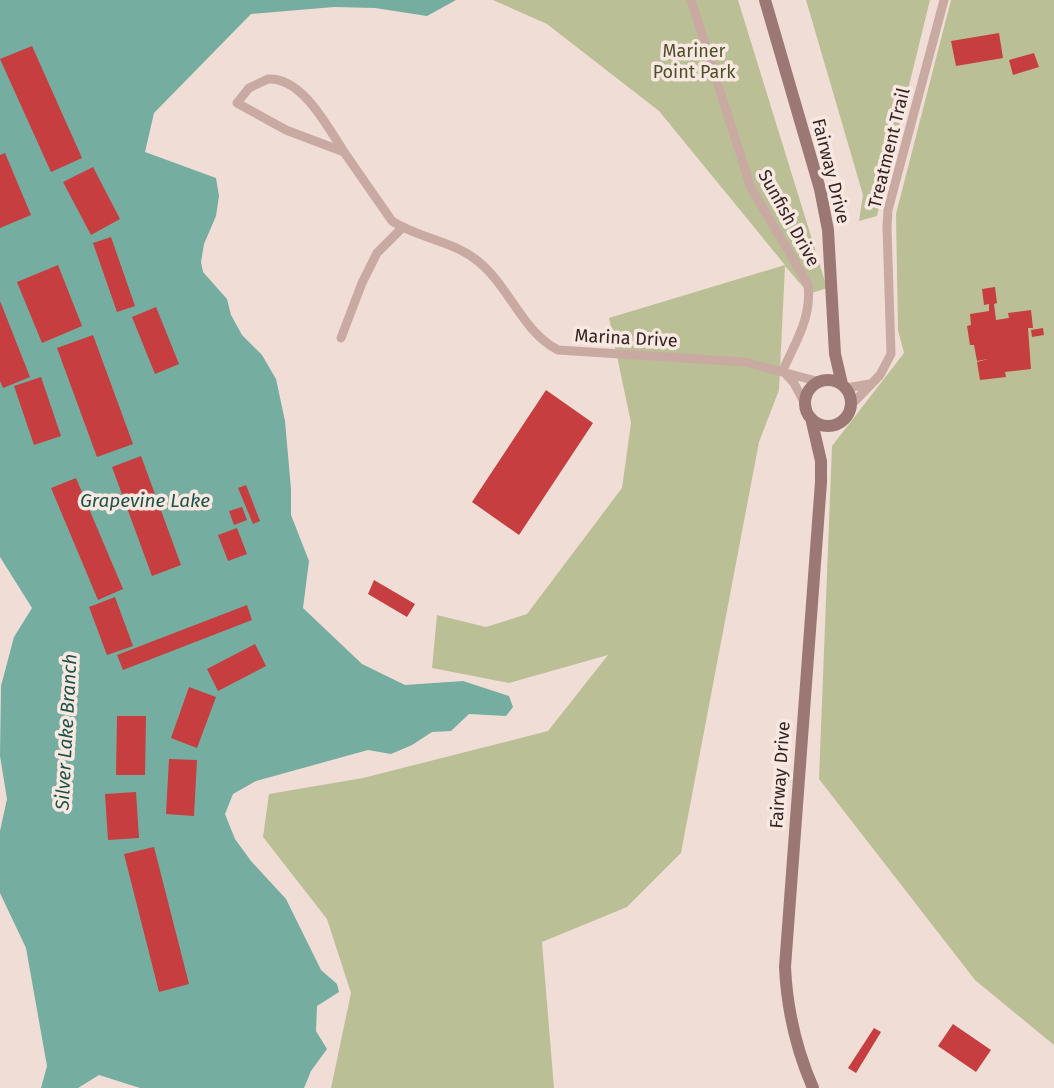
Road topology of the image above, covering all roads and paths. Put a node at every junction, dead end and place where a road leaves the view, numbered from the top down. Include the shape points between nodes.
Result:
1 (691, 0) edge
2 (765, 0) edge
3 (944, 0) edge
4 (344, 152) junction
5 (402, 228) junction
6 (341, 338) dead end
7 (835, 354) junction
8 (783, 370) junction
9 (823, 381) junction
10 (872, 384) junction
11 (844, 386) junction
12 (805, 404) junction
13 (851, 405) junction
14 (811, 418) junction
15 (837, 424) junction
16 (821, 461) junction
17 (813, 1088) edge

1 - 8 street, Sunfish Drive via 751,188 808,284 808,315
2 - 7 street, Fairway Drive via 828,230
3 - 10 street, Treatment Trail via 888,210 892,346 889,361
4 - 4 street, Marina Drive via 294,85 279,79 258,82 237,103 286,130
4 - 5 street, Marina Drive via 391,221
5 - 6 street via 373,260
5 - 8 street, Marina Drive via 450,243 480,263 544,342 558,350 745,362
7 - 9 street, Fairway Drive
7 - 11 street, Fairway Drive
8 - 9 street, Marina Drive
8 - 12 street
9 - 11 street
9 - 12 street, Fairway Drive via 810,389
10 - 11 street
10 - 13 street, Treatment Trail
11 - 13 street, Fairway Drive
12 - 14 street, Fairway Drive
13 - 15 street, Fairway Drive via 847,417
14 - 15 street via 824,426
14 - 16 street, Fairway Drive
15 - 16 street, Fairway Drive via 825,442
16 - 17 street, Fairway Drive via 785,967 790,1020

